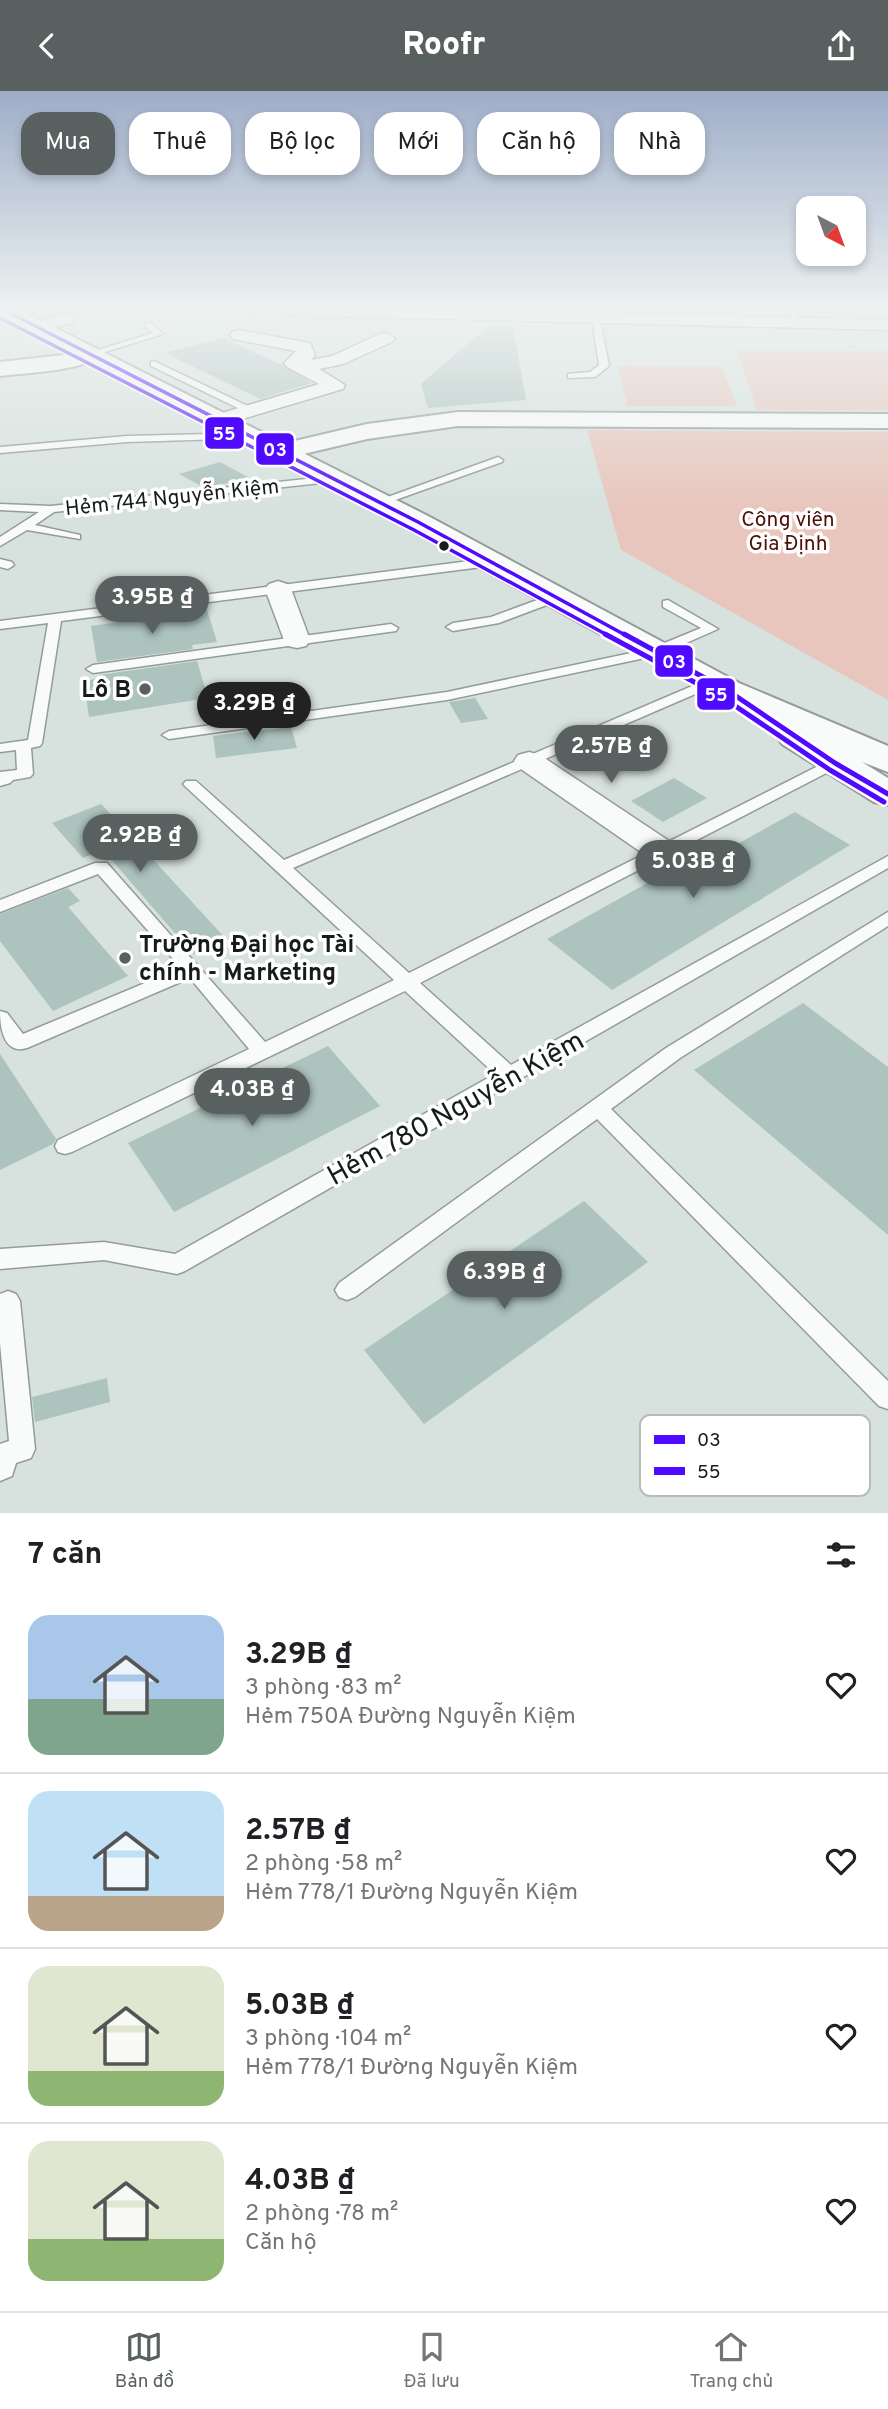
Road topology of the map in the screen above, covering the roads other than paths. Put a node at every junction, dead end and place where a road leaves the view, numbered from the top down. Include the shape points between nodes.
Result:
1 (133, 376) edge
2 (180, 376) edge
3 (319, 376) edge
4 (251, 411) junction
5 (219, 420) junction
6 (888, 422) edge
7 (252, 436) junction
8 (0, 450) edge
9 (278, 452) junction
10 (498, 460) dead end
11 (335, 479) junction
12 (380, 502) junction
13 (0, 507) edge
14 (51, 509) junction
15 (25, 526) junction
16 (76, 537) dead end
17 (0, 542) edge
18 (493, 562) junction
19 (278, 589) junction
20 (556, 597) junction
21 (668, 604) dead end
22 (55, 619) junction
23 (0, 625) edge
24 (453, 627) dead end
25 (391, 628) dead end
26 (297, 640) junction
27 (654, 652) junction
28 (93, 669) dead end
29 (719, 686) junction
30 (169, 735) dead end
31 (23, 745) junction
32 (0, 748) edge
33 (840, 757) junction
34 (529, 761) junction
35 (888, 761) edge
36 (888, 776) edge
37 (0, 781) edge
38 (191, 784) dead end
39 (888, 794) edge
40 (663, 852) junction
41 (888, 860) edge
42 (281, 867) junction
43 (0, 907) edge
44 (888, 918) edge
45 (193, 970) junction
46 (407, 982) junction
47 (0, 1018) edge
48 (262, 1052) junction
49 (510, 1076) junction
50 (598, 1108) junction
51 (65, 1146) dead end
52 (0, 1259) edge
53 (347, 1290) dead end
54 (8, 1301) dead end
55 (888, 1398) edge
56 (0, 1469) edge

1 - 5 main road
2 - 4 lane
3 - 4 street via 336,385
4 - 5 street
5 - 7 main road
6 - 9 main road via 437,421 375,428
7 - 8 lane via 127,439
7 - 9 main road
9 - 11 main road
10 - 12 lane
11 - 12 main road
11 - 14 lane, Hẻm 744 Nguyễn Kiệm
12 - 18 main road
13 - 14 lane, Hẻm 744 Nguyễn Kiệm
14 - 15 lane, Hẻm 744 Nguyễn Kiệm
15 - 16 lane
15 - 17 lane, Hẻm 744 Nguyễn Kiệm
18 - 19 lane
18 - 20 main road
19 - 22 lane
19 - 26 street
20 - 24 lane via 494,620
20 - 27 main road
21 - 27 lane via 711,629
22 - 23 lane
22 - 31 lane via 34,743
25 - 26 lane
26 - 28 lane
27 - 29 main road
27 - 30 lane via 447,696
29 - 33 main road
29 - 34 lane
29 - 35 main road
31 - 32 lane
31 - 37 lane via 25,774 3,776 5,780
33 - 36 main road
33 - 39 main road
33 - 40 lane
34 - 40 street
34 - 42 lane
38 - 42 lane
40 - 46 lane
41 - 49 lane, Hẻm 780 Nguyễn Kiệm
42 - 46 lane
43 - 45 lane via 102,867
44 - 50 lane via 673,1053
45 - 47 lane via 20,1043
45 - 48 lane
46 - 48 lane
46 - 49 lane
48 - 51 lane
49 - 52 lane, Hẻm 780 Nguyễn Kiệm via 177,1264 104,1251
50 - 53 lane
50 - 55 lane
54 - 56 lane via 22,1449 2,1455

